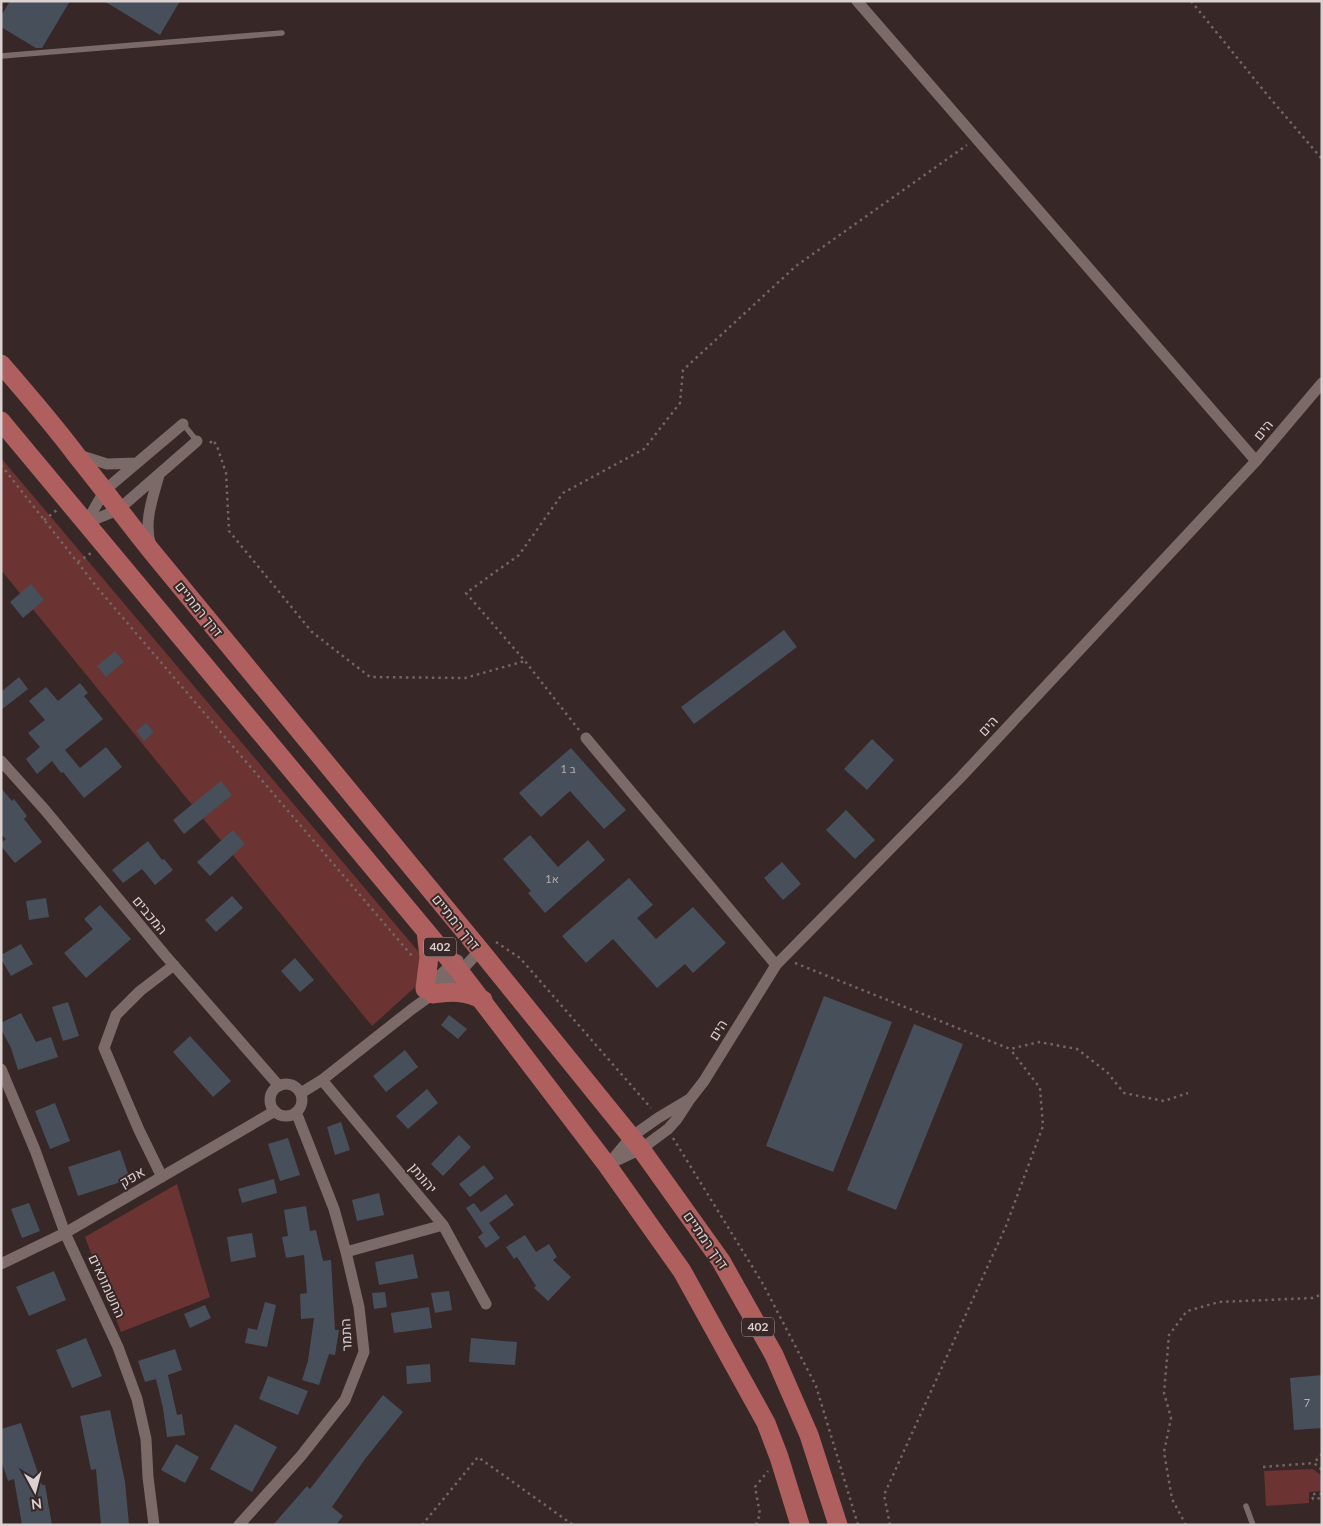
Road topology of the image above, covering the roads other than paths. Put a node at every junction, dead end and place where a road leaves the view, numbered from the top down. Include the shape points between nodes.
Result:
1 (857, 1) edge
2 (282, 33) dead end
3 (1, 56) edge
4 (1, 364) edge
5 (1322, 383) edge
6 (1, 421) edge
7 (183, 424) joint
8 (202, 443) joint
9 (76, 454) junction
10 (1256, 461) junction
11 (136, 463) junction
12 (159, 475) junction
13 (104, 490) junction
14 (118, 510) junction
15 (86, 523) junction
16 (153, 553) junction
17 (586, 738) road end
18 (1, 761) edge
19 (426, 931) junction
20 (488, 946) junction
21 (779, 961) junction
22 (174, 965) junction
23 (457, 967) junction
24 (429, 992) junction
25 (483, 1000) junction
26 (1, 1069) edge
27 (322, 1080) junction
28 (279, 1086) junction
29 (301, 1093) junction
30 (690, 1099) junction
31 (275, 1111) junction
32 (296, 1112) junction
33 (636, 1143) junction
34 (607, 1165) junction
35 (162, 1177) junction
36 (443, 1225) junction
37 (66, 1233) junction
38 (346, 1252) junction
39 (1, 1264) edge
40 (486, 1304) dead end
41 (154, 1525) edge
42 (239, 1525) edge
43 (800, 1525) edge
44 (838, 1525) edge
45 (1248, 1525) edge
46 (1253, 1525) edge

1 - 10 street
2 - 3 lane
4 - 9 main road, דרך רמתיים / 402
5 - 10 street, הים
6 - 15 main road, דרך רמתיים / 402
7 - 8 lane
7 - 11 street
8 - 12 street
9 - 11 street via 107,464
9 - 13 main road, דרך רמתיים / 402
10 - 21 street, הים via 905,836
11 - 13 street
12 - 14 street
12 - 16 street via 148,527
13 - 14 main road, דרך רמתיים / 402
13 - 15 street
14 - 15 street
14 - 16 main road, דרך רמתיים / 402
15 - 19 main road, דרך רמתיים / 402
16 - 20 main road, דרך רמתיים / 402
17 - 21 street
18 - 22 street, המכבים
19 - 23 main road, דרך רמתיים / 402
19 - 24 main road
20 - 23 street
20 - 33 main road, דרך רמתיים / 402
21 - 30 street, הים
22 - 28 street, המכבים
22 - 35 street via 140,991 116,1015 104,1048
23 - 24 street via 433,980
23 - 25 main road, דרך רמתיים / 402
24 - 25 main road via 461,992
24 - 27 street
25 - 34 main road, דרך רמתיים / 402
26 - 37 street, החשמונאים
27 - 29 street
27 - 36 street, יהונתן
28 - 29 street via 294,1086
28 - 31 street via 271,1097
29 - 32 street via 302,1103
30 - 33 street, הים via 658,1118
30 - 33 street, הים via 668,1129
31 - 32 street via 283,1115
31 - 35 street, אפק
32 - 38 street, התמר via 334,1209
33 - 34 street, הים
33 - 44 main road, דרך רמתיים / 402 via 722,1261 774,1355 809,1435
34 - 43 main road, דרך רמתיים / 402 via 682,1271 766,1423
35 - 37 street, אפק
36 - 38 street
36 - 40 street, יהונתן
37 - 39 street, אפק
37 - 41 street, החשמונאים via 118,1347 137,1399 146,1439
38 - 42 street, התמר via 359,1307 364,1352 345,1400 301,1456
45 - 46 lane via 1246,1506

